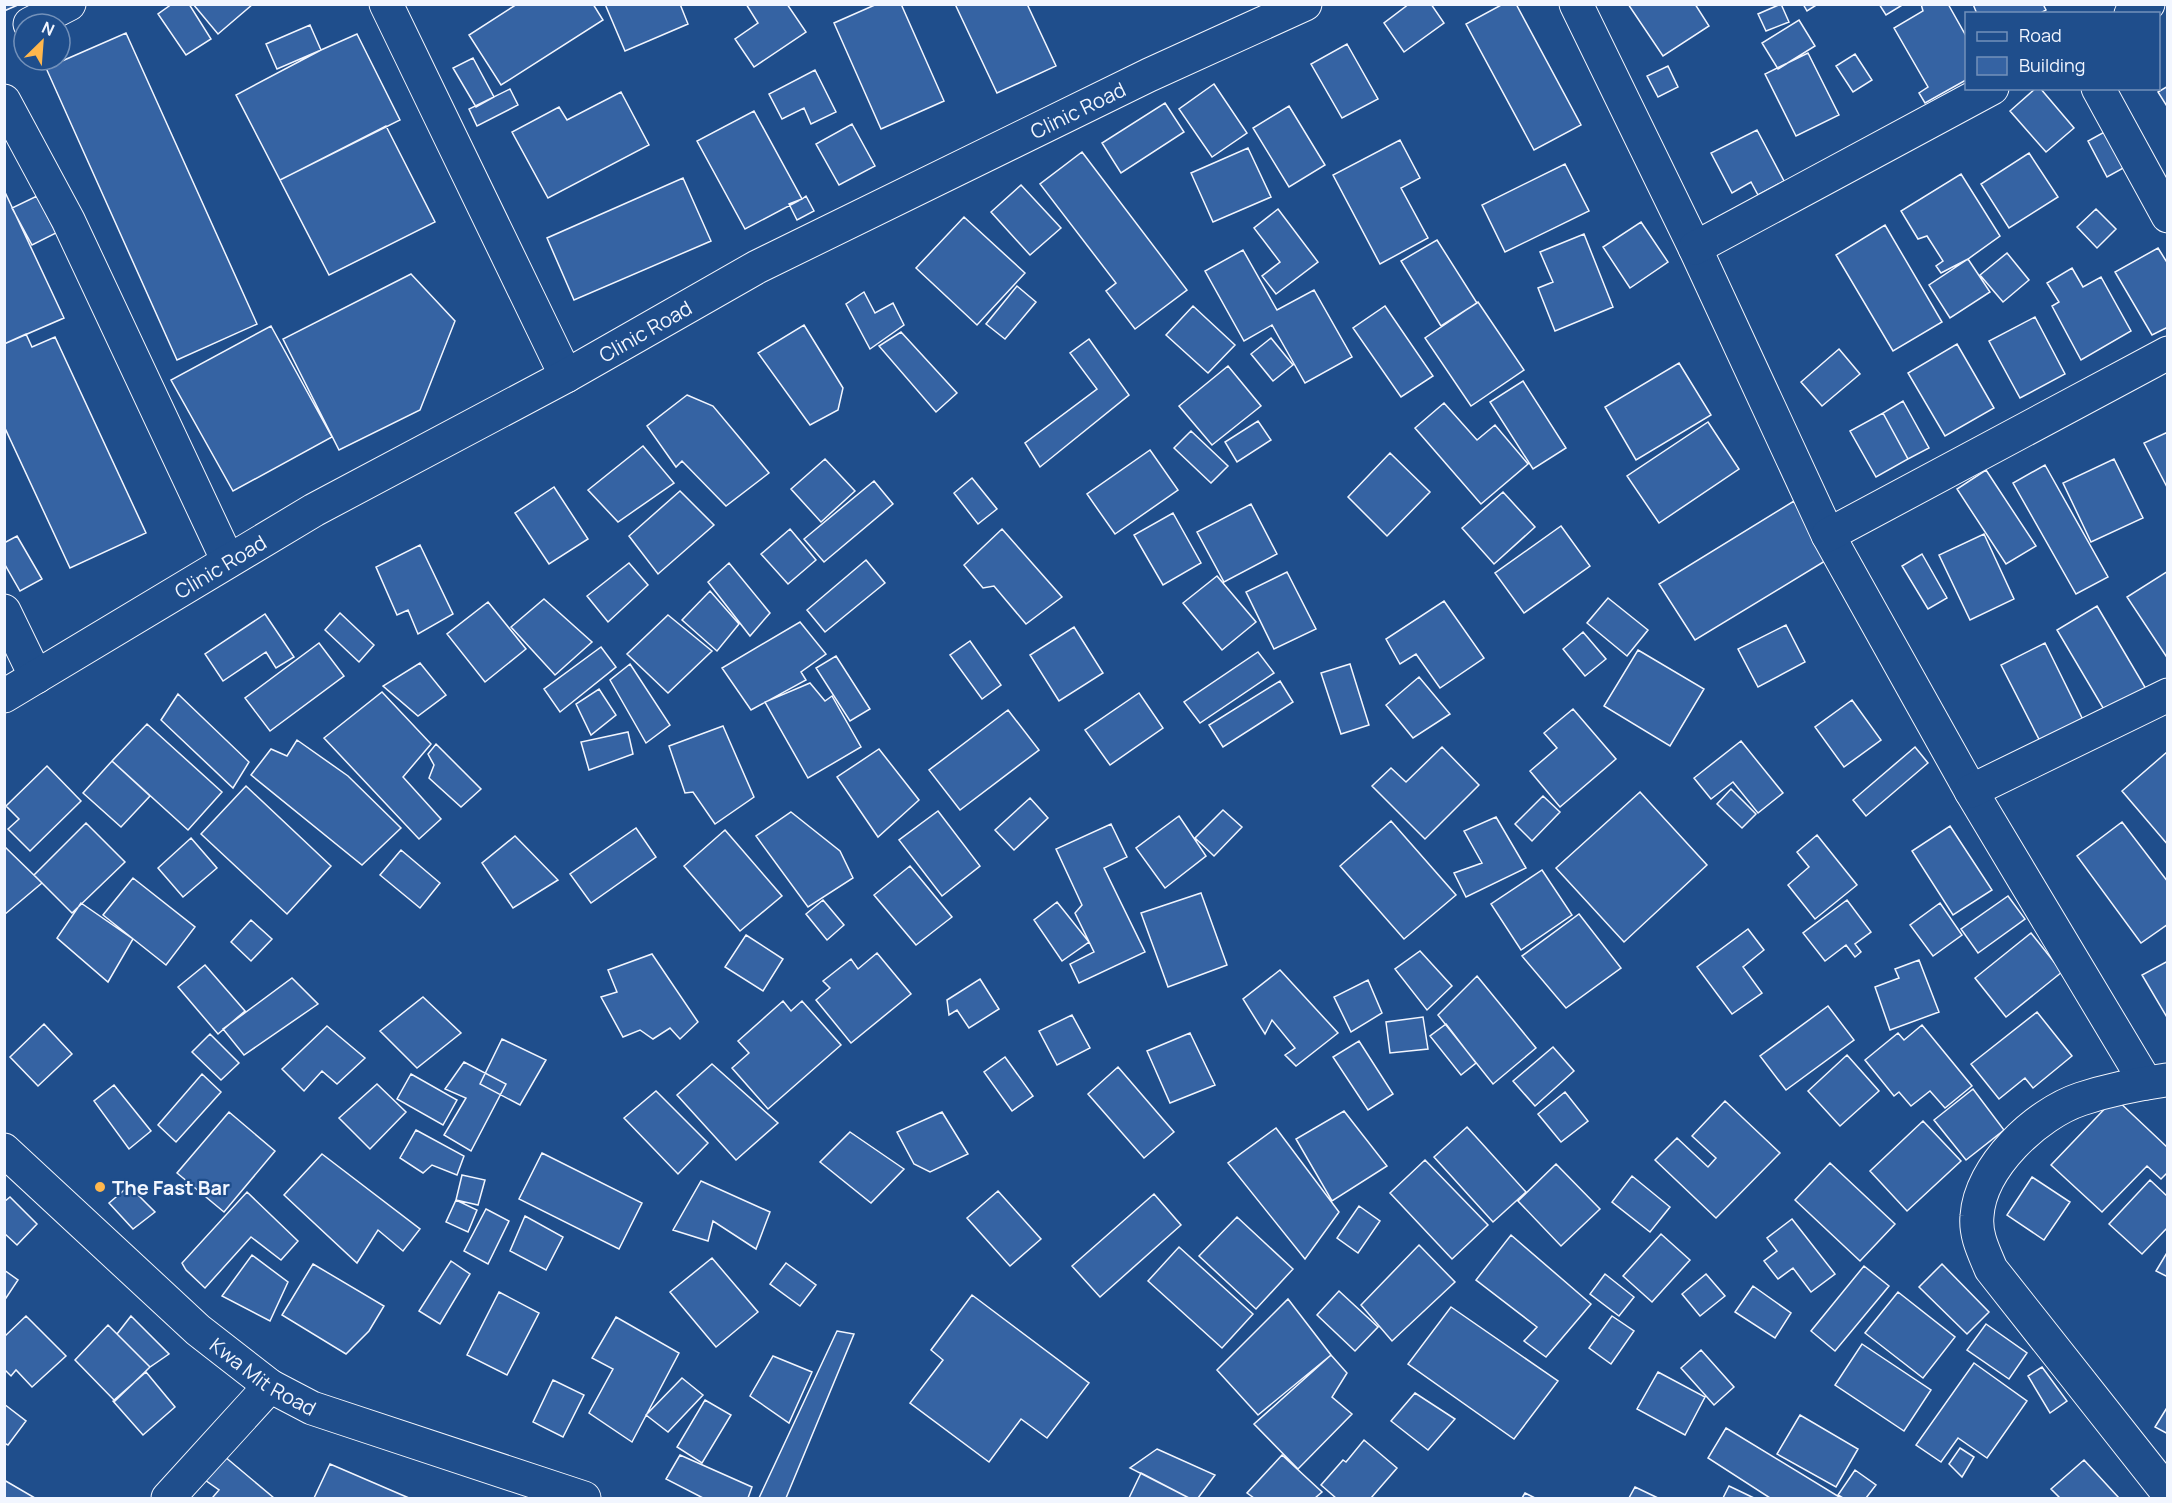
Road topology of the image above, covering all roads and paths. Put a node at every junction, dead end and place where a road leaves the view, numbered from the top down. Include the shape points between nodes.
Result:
1 (69, 4) edge
2 (386, 4) edge
3 (1305, 4) edge
4 (1576, 4) edge
5 (2148, 4) edge
6 (53, 12) edge
7 (2134, 12) edge
8 (1988, 90) edge
9 (2099, 90) edge
10 (4, 100) edge
11 (2168, 216) edge
12 (1695, 248) junction
13 (2168, 353) edge
14 (566, 376) junction
15 (1828, 535) junction
16 (228, 561) junction
17 (4, 611) edge
18 (36, 677) junction
19 (2168, 695) edge
20 (4, 696) edge
21 (1971, 791) junction
22 (2157, 1082) edge
23 (4, 1150) edge
24 (270, 1386) junction
25 (2168, 1493) edge
26 (168, 1498) edge
27 (584, 1498) edge

1 - 6 street
2 - 14 street
3 - 14 street, Clinic Road via 1149,75 757,267
4 - 12 street
5 - 7 street
8 - 12 street
9 - 11 street
10 - 16 street via 68,220
12 - 15 street
13 - 15 street
14 - 16 street, Clinic Road via 314,510
15 - 21 street
16 - 18 street, Clinic Road
17 - 18 street
18 - 20 street, Clinic Road
19 - 21 street
21 - 22 street
22 - 25 street via 2080,1099 2046,1115 2018,1139 1994,1168 1980,1196 1976,1218 1980,1245 1991,1269
23 - 24 street, Kwa Mit Road via 198,1330
24 - 26 street
24 - 27 street, Kwa Mit Road via 312,1408

